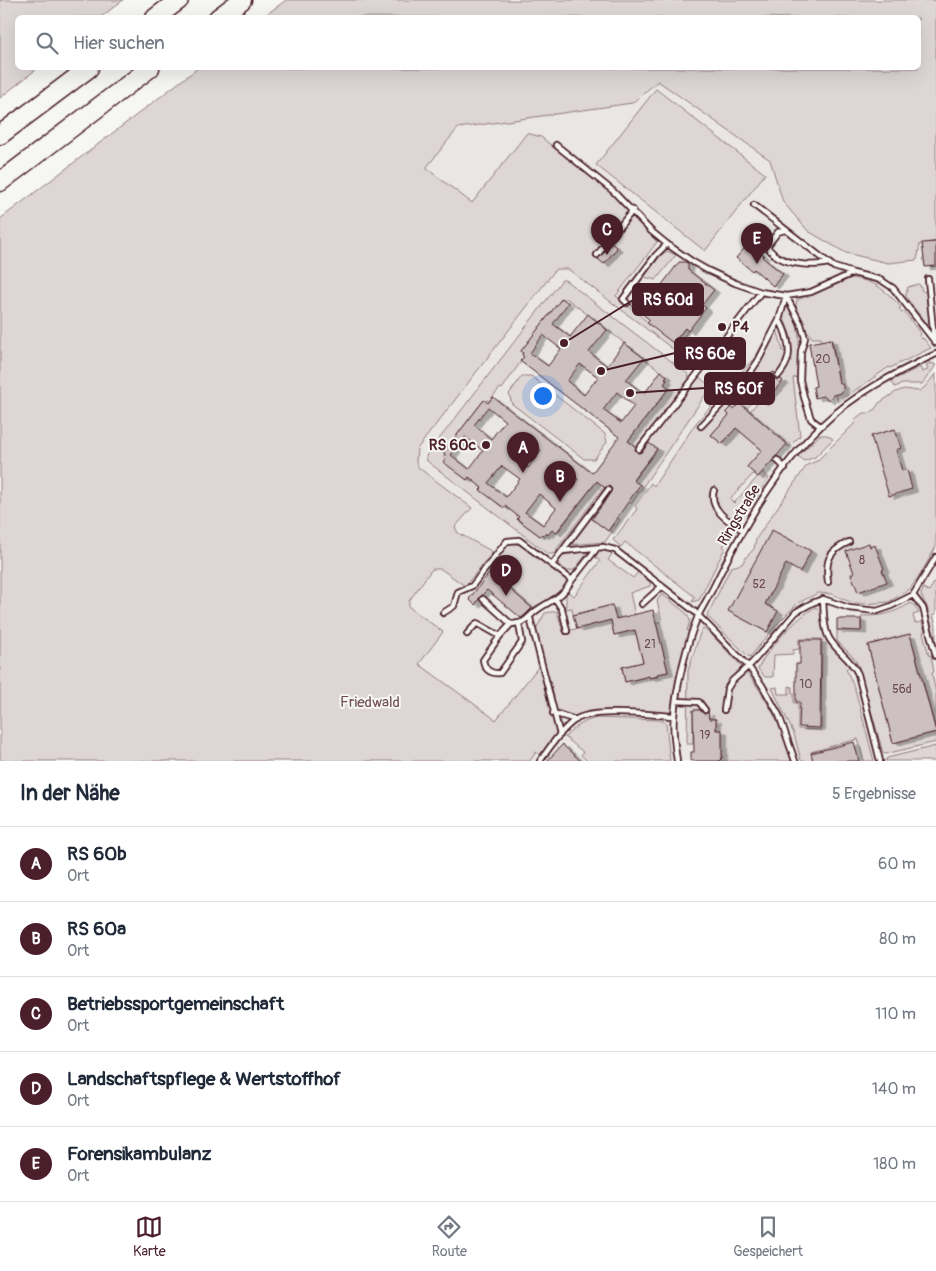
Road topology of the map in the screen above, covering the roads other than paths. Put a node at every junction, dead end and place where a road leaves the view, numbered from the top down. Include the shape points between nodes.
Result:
1 (179, 0) edge
2 (242, 0) edge
3 (160, 15) edge
4 (222, 15) edge
5 (86, 70) edge
6 (147, 70) edge
7 (0, 135) edge
8 (556, 145) dead end
9 (0, 182) edge
10 (754, 205) dead end
11 (633, 210) junction
12 (785, 230) junction
13 (667, 244) junction
14 (597, 255) dead end
15 (829, 264) junction
16 (853, 273) junction
17 (928, 279) dead end
18 (761, 292) junction
19 (786, 296) junction
20 (627, 303) dead end
21 (779, 320) junction
22 (935, 342) edge
23 (936, 354) edge
24 (778, 376) dead end
25 (800, 380) junction
26 (794, 381) dead end
27 (701, 426) dead end
28 (820, 426) junction
29 (639, 449) dead end
30 (776, 460) dead end
31 (785, 468) junction
32 (608, 490) dead end
33 (714, 490) dead end
34 (743, 530) junction
35 (849, 542) dead end
36 (597, 548) junction
37 (562, 551) junction
38 (936, 557) edge
39 (552, 565) junction
40 (572, 580) junction
41 (828, 582) dead end
42 (662, 586) junction
43 (913, 595) junction
44 (482, 599) dead end
45 (556, 600) junction
46 (823, 600) junction
47 (642, 604) dead end
48 (443, 613) dead end
49 (698, 616) junction
50 (530, 618) junction
51 (511, 624) junction
52 (519, 624) junction
53 (567, 631) dead end
54 (467, 634) dead end
55 (500, 636) junction
56 (936, 656) edge
57 (748, 666) junction
58 (676, 701) junction
59 (705, 710) dead end
60 (724, 710) dead end
61 (553, 713) junction
62 (674, 716) junction
63 (576, 720) junction
64 (560, 735) junction
65 (540, 761) edge
66 (677, 761) edge
67 (795, 761) edge
68 (880, 761) edge

1 - 3 highway
2 - 4 highway
5 - 7 highway
6 - 9 highway
8 - 11 lane
10 - 12 lane
11 - 13 lane
11 - 14 lane
12 - 15 lane
12 - 15 lane via 778,232 767,246 780,258
13 - 18 lane via 708,270
13 - 20 lane via 623,298
15 - 16 lane
16 - 19 lane via 811,292
16 - 22 lane via 881,280 893,288
17 - 22 lane
18 - 19 lane
18 - 29 lane
19 - 21 lane
19 - 25 lane via 805,338
21 - 24 lane via 790,352 789,360
21 - 27 lane via 745,380
23 - 28 lane, Ringstraße via 866,391
25 - 26 lane
25 - 28 lane via 810,419
28 - 31 lane, Ringstraße
30 - 31 lane
31 - 34 lane, Ringstraße
32 - 37 lane
33 - 34 lane via 712,498 716,508
34 - 49 lane, Ringstraße
35 - 41 lane via 839,547 826,566
36 - 37 lane
36 - 40 lane
36 - 42 lane via 615,550
37 - 39 lane
38 - 43 lane
39 - 40 lane
39 - 48 lane via 519,540 507,541 472,586 458,592 454,606
40 - 45 lane
42 - 47 lane
42 - 49 lane
43 - 46 lane via 877,610 849,608
43 - 56 lane via 923,608
44 - 51 lane
45 - 50 lane
45 - 53 lane via 562,609
46 - 57 lane via 796,612
46 - 68 lane via 828,636 852,662 858,674
49 - 57 lane
49 - 58 lane, Ringstraße
50 - 52 lane
50 - 61 lane
51 - 52 lane
51 - 55 lane
52 - 55 lane via 522,642 500,673 494,674 484,666 483,660
54 - 55 lane via 477,623
57 - 60 lane via 727,689
57 - 67 lane via 779,715
58 - 59 lane via 699,702
58 - 62 lane, Ringstraße
61 - 63 lane
61 - 64 lane
62 - 63 lane via 600,713
62 - 66 lane, Ringstraße
63 - 64 lane
64 - 65 lane

